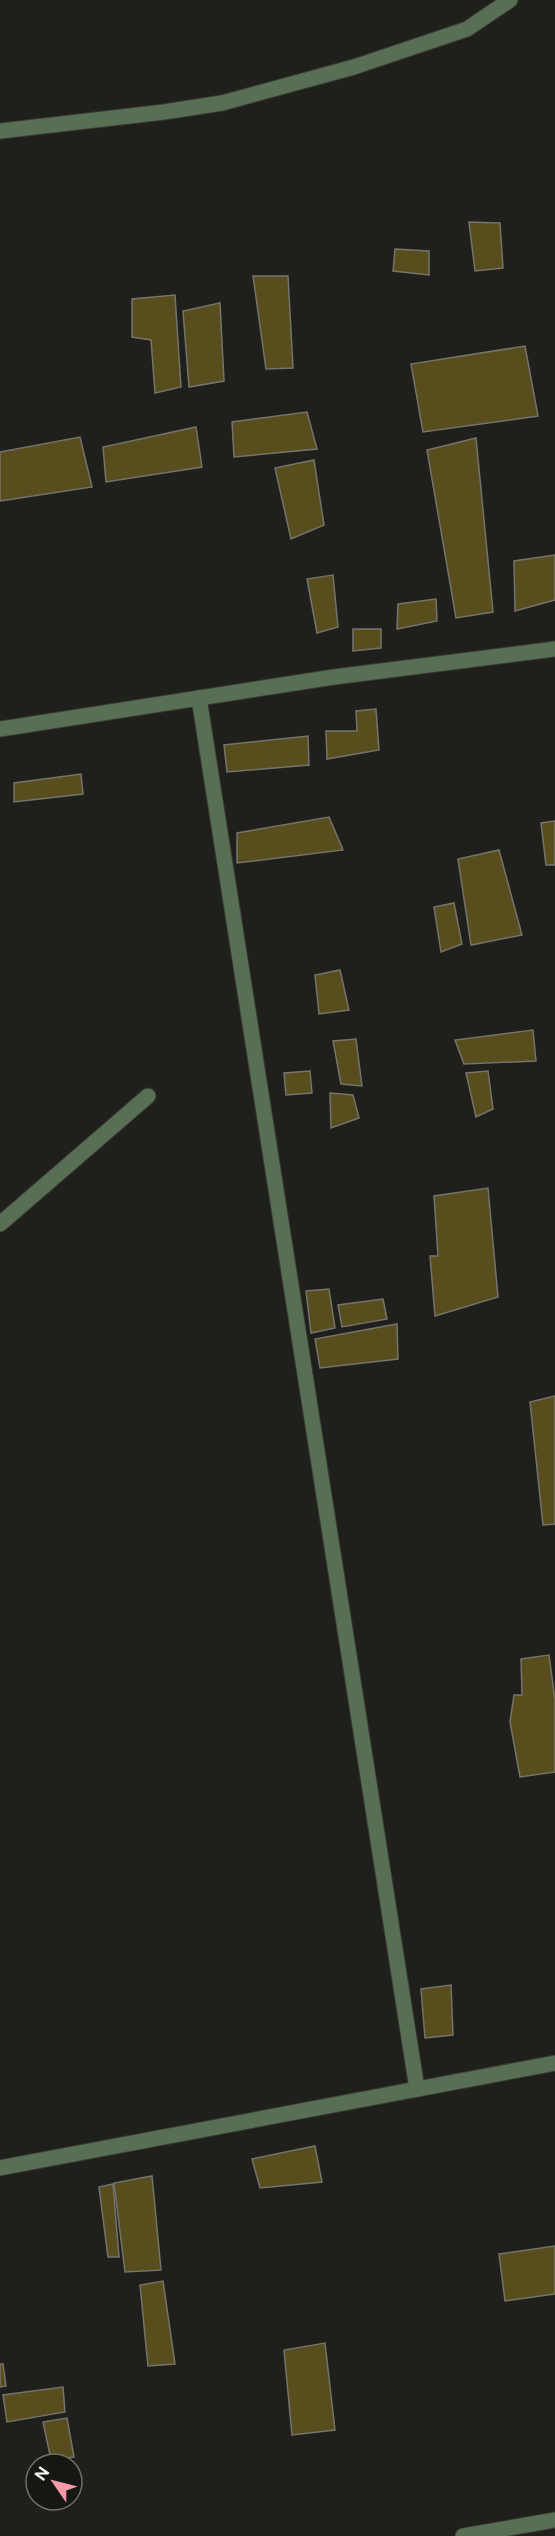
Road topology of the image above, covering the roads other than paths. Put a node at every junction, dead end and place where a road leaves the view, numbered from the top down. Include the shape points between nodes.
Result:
1 (510, 0) edge
2 (0, 130) edge
3 (555, 649) edge
4 (199, 698) junction
5 (0, 729) edge
6 (148, 1096) dead end
7 (0, 1224) edge
8 (555, 2063) edge
9 (417, 2089) junction
10 (0, 2168) edge
11 (555, 2520) edge
12 (463, 2536) edge

1 - 2 street via 466,29 354,67 222,103
3 - 4 street
4 - 5 street
4 - 9 street
6 - 7 street
8 - 9 street
9 - 10 street
11 - 12 street

